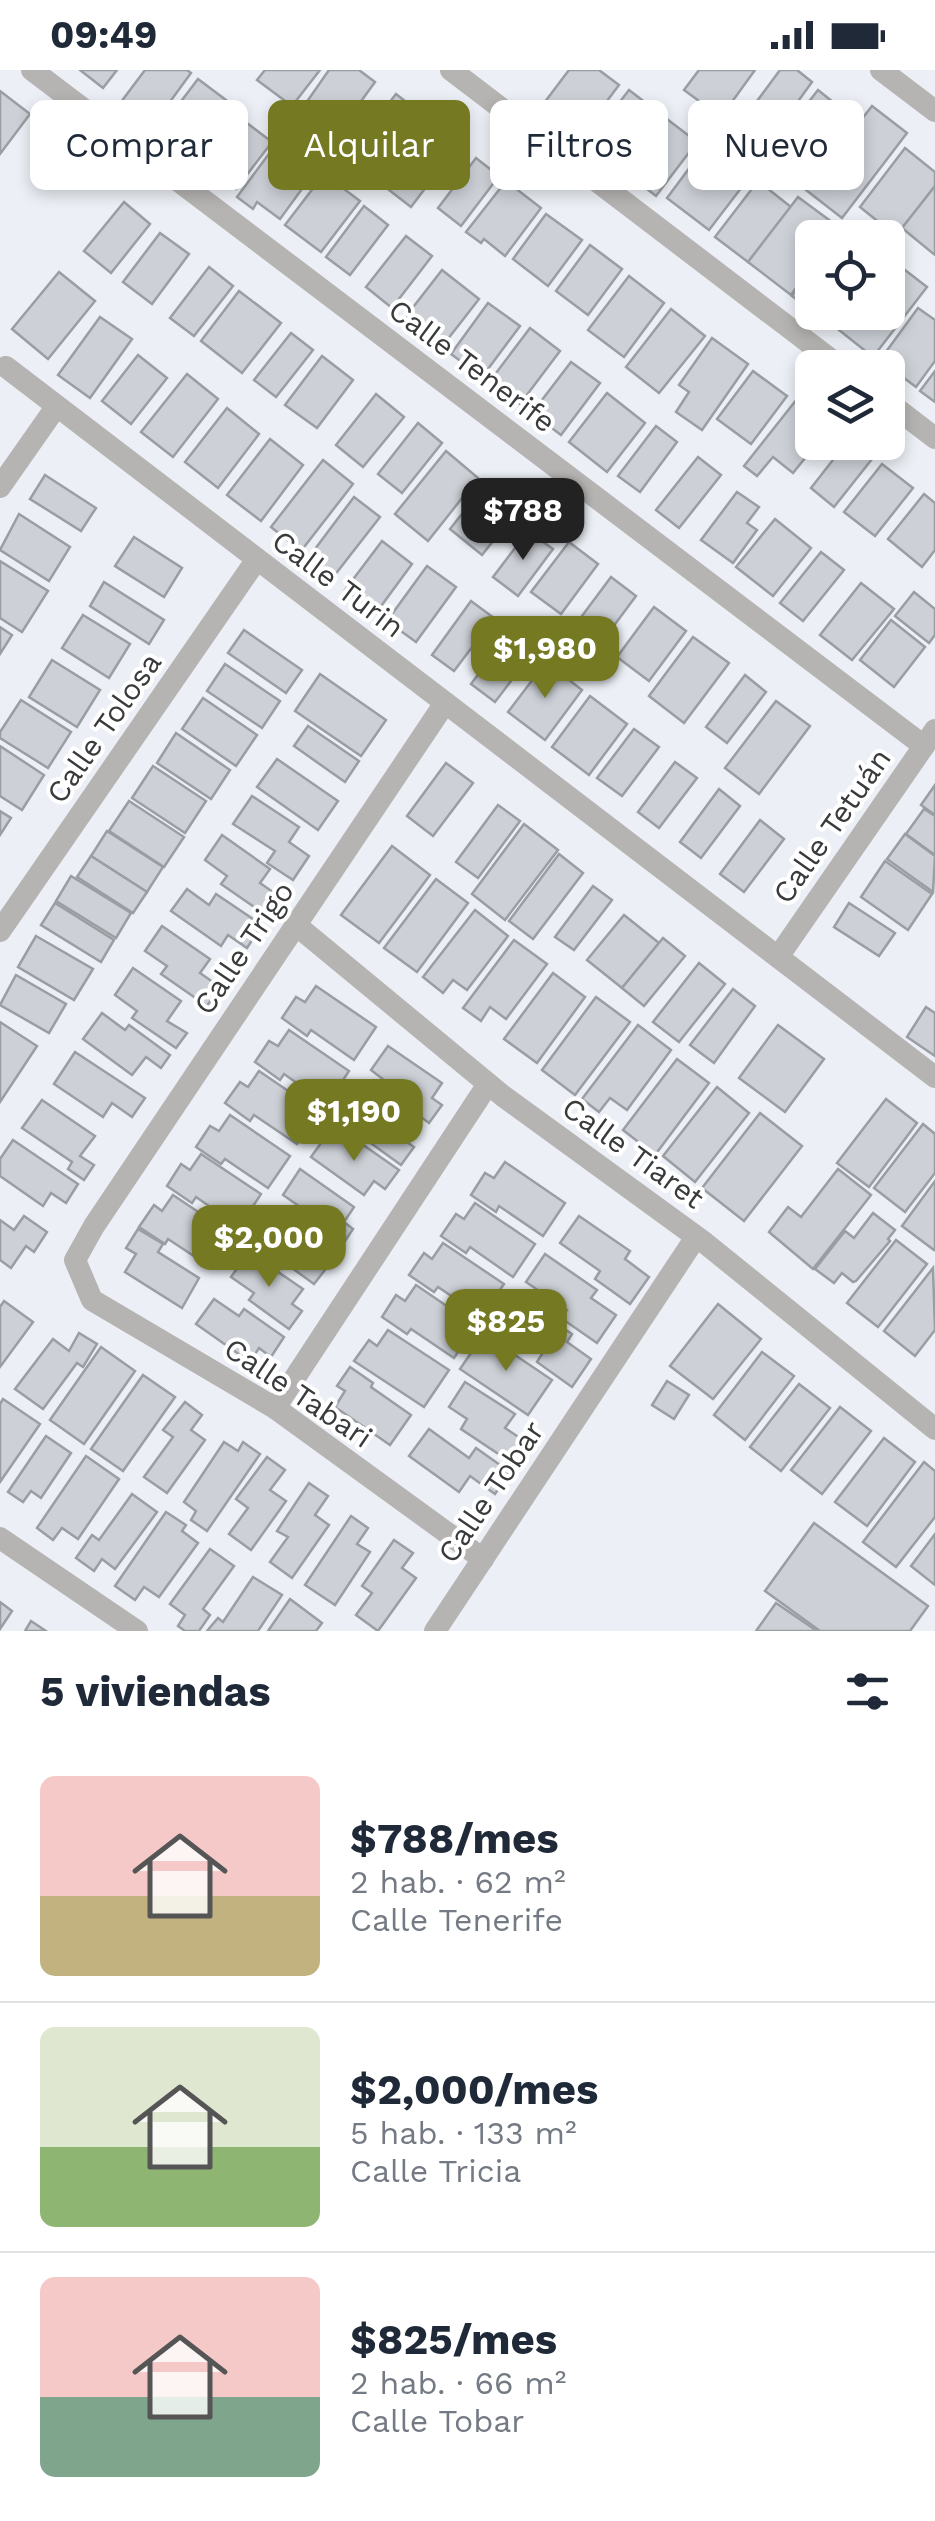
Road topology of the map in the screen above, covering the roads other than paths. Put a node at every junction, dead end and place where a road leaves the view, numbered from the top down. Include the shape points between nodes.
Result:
1 (32, 70) edge
2 (451, 70) edge
3 (881, 70) edge
4 (935, 111) edge
5 (818, 350) edge
6 (6, 367) dead end
7 (56, 406) junction
8 (905, 415) edge
9 (935, 438) edge
10 (0, 487) edge
11 (257, 559) junction
12 (445, 703) junction
13 (929, 738) edge
14 (296, 925) junction
15 (0, 931) edge
16 (778, 957) junction
17 (935, 1077) edge
18 (488, 1084) junction
19 (94, 1226) joint
20 (696, 1237) junction
21 (274, 1408) junction
22 (935, 1429) edge
23 (0, 1538) edge
24 (482, 1560) junction
25 (137, 1631) edge
26 (435, 1631) edge

1 - 13 street, Calle Tenerife
2 - 5 street
3 - 4 street
6 - 7 street, Calle Turin
7 - 10 street
7 - 11 street, Calle Turin
8 - 9 street
11 - 12 street, Calle Turin
11 - 15 street, Calle Tolosa
12 - 14 street, Calle Trigo
12 - 16 street, Calle Turin
13 - 16 street, Calle Tetuán
14 - 18 street, Calle Tiaret
14 - 19 street, Calle Trigo
16 - 17 street, Calle Turin
18 - 20 street, Calle Tiaret
18 - 21 street
19 - 21 street, Calle Tabari via 75,1260 92,1300
20 - 22 street, Calle Tiaret
20 - 24 street, Calle Tobar
21 - 24 street, Calle Tabari
23 - 25 street
24 - 26 street, Calle Tobar

